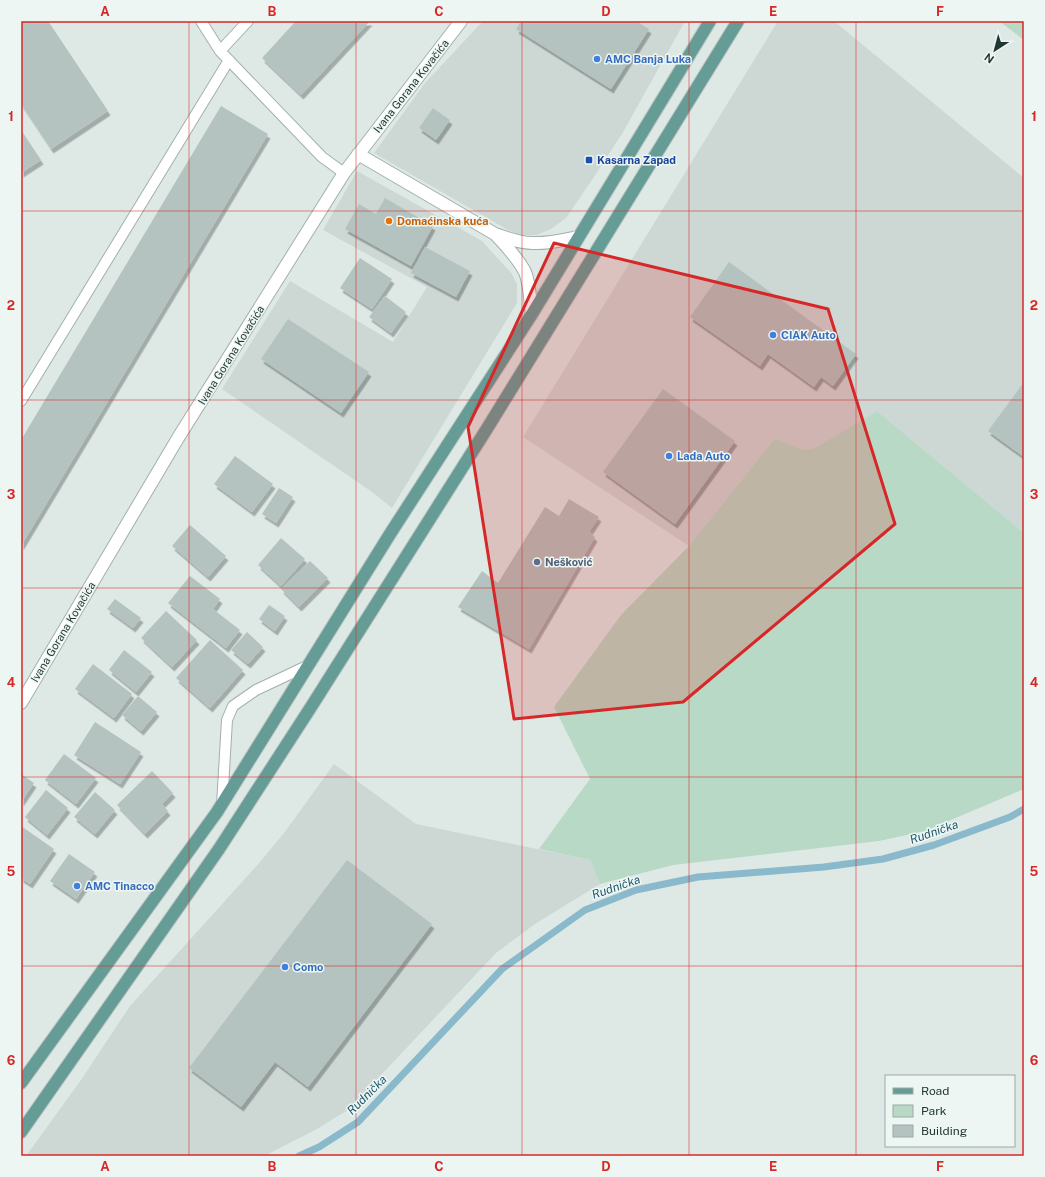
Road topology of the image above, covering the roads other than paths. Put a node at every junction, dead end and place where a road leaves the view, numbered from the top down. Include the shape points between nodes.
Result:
1 (201, 21) edge
2 (248, 21) edge
3 (461, 21) edge
4 (710, 21) edge
5 (738, 21) edge
6 (220, 51) junction
7 (229, 60) junction
8 (358, 154) junction
9 (344, 173) junction
10 (495, 234) junction
11 (578, 237) junction
12 (532, 314) junction
13 (21, 401) edge
14 (309, 664) junction
15 (21, 703) edge
16 (222, 805) junction
17 (21, 1083) edge
18 (21, 1132) edge

1 - 6 lane
2 - 6 lane
3 - 8 street, Ivana Gorana Kovačića
4 - 11 main road
5 - 18 main road via 488,427 311,707 219,849
6 - 7 lane
7 - 9 lane via 322,157
7 - 13 lane
8 - 9 street, Ivana Gorana Kovačića
8 - 10 street
9 - 15 street, Ivana Gorana Kovačića via 178,438
10 - 11 street via 531,243
10 - 12 street via 519,261 525,272
11 - 12 main road
12 - 14 main road
14 - 16 main road
14 - 16 lane via 256,690 233,706 227,720
16 - 17 main road

